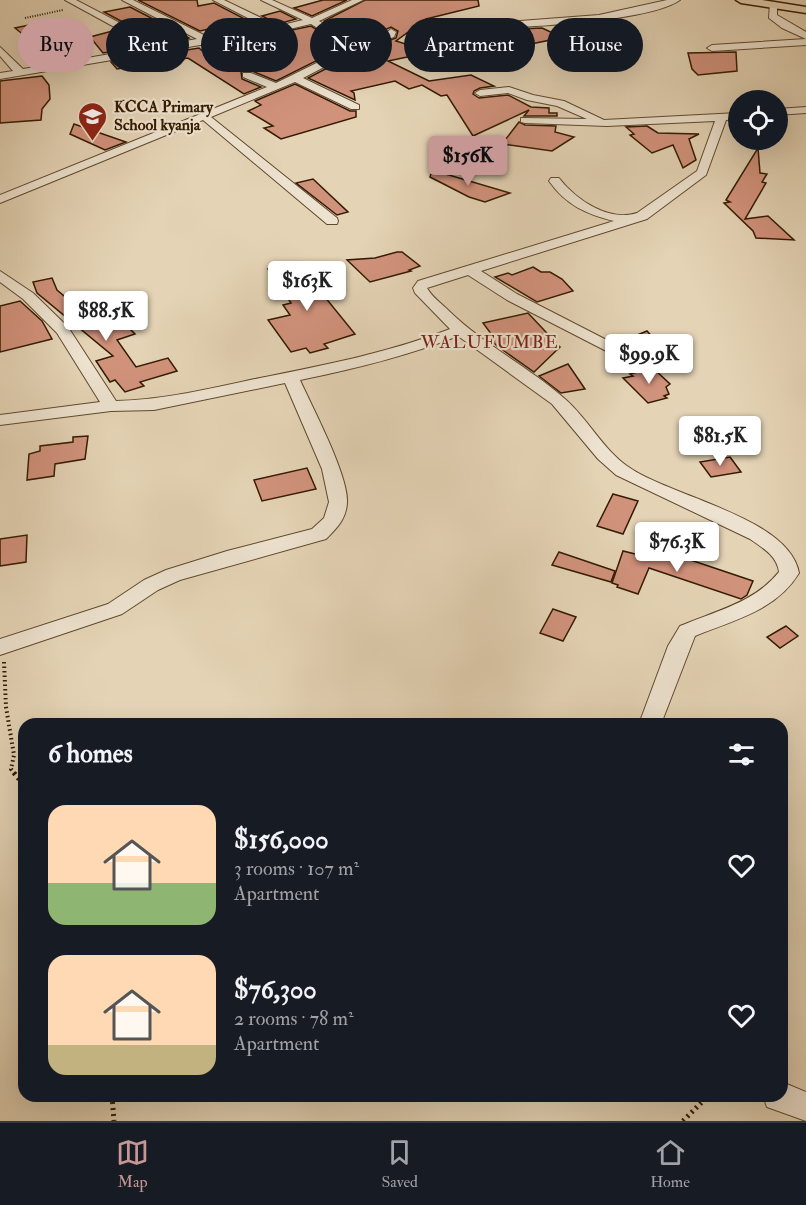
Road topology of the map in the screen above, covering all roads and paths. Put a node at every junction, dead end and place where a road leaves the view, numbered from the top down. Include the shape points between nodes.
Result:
1 (69, 0) edge
2 (126, 0) edge
3 (218, 0) edge
4 (265, 0) edge
5 (359, 0) edge
6 (676, 0) edge
7 (741, 0) edge
8 (773, 5) junction
9 (81, 6) junction
10 (806, 10) edge
11 (26, 18) dead end
12 (255, 18) edge
13 (319, 18) edge
14 (106, 19) edge
15 (310, 20) edge
16 (535, 22) edge
17 (806, 36) edge
18 (201, 38) edge
19 (806, 42) edge
20 (712, 48) dead end
21 (0, 50) edge
22 (18, 70) edge
23 (310, 71) edge
24 (20, 72) edge
25 (247, 75) dead end
26 (0, 76) edge
27 (296, 78) junction
28 (276, 87) junction
29 (480, 93) dead end
30 (355, 107) dead end
31 (806, 110) edge
32 (788, 111) edge
33 (204, 117) junction
34 (728, 117) edge
35 (721, 118) junction
36 (525, 120) dead end
37 (607, 123) junction
38 (555, 181) dead end
39 (0, 199) edge
40 (332, 221) dead end
41 (631, 221) junction
42 (470, 269) junction
43 (0, 275) edge
44 (460, 330) junction
45 (623, 354) dead end
46 (291, 377) junction
47 (111, 406) junction
48 (0, 420) edge
49 (1, 647) edge
50 (652, 718) edge
51 (18, 778) edge
52 (788, 1100) edge
53 (112, 1102) edge
54 (702, 1102) edge
55 (806, 1107) edge
56 (114, 1121) edge
57 (683, 1121) edge

1 - 9 street
2 - 18 street
3 - 12 street
4 - 15 street
5 - 13 street
6 - 16 street via 629,13
7 - 8 main road
8 - 10 main road
8 - 17 street via 772,16 777,21
9 - 11 path
9 - 14 street
19 - 20 street
21 - 22 street
23 - 27 street
24 - 26 street
25 - 28 street
27 - 28 street
27 - 30 street
28 - 33 street
29 - 37 street via 509,90 560,104
31 - 32 street
33 - 39 street
33 - 40 street
34 - 35 street
35 - 37 street
35 - 41 street via 702,172
36 - 37 street
38 - 41 street via 579,205
41 - 42 street
42 - 44 street via 427,281 420,288
42 - 45 street via 512,297
43 - 47 street via 63,330
44 - 46 street via 385,356
44 - 50 street via 571,412 603,454 624,472 764,539 787,561 789,573 772,594 733,615 687,631
46 - 47 street via 154,405
46 - 49 street via 337,488 337,513 326,529 302,540 193,568 151,585 108,612
47 - 48 street
49 - 51 path via 14,755 11,769
52 - 55 street
53 - 56 path
54 - 57 path

